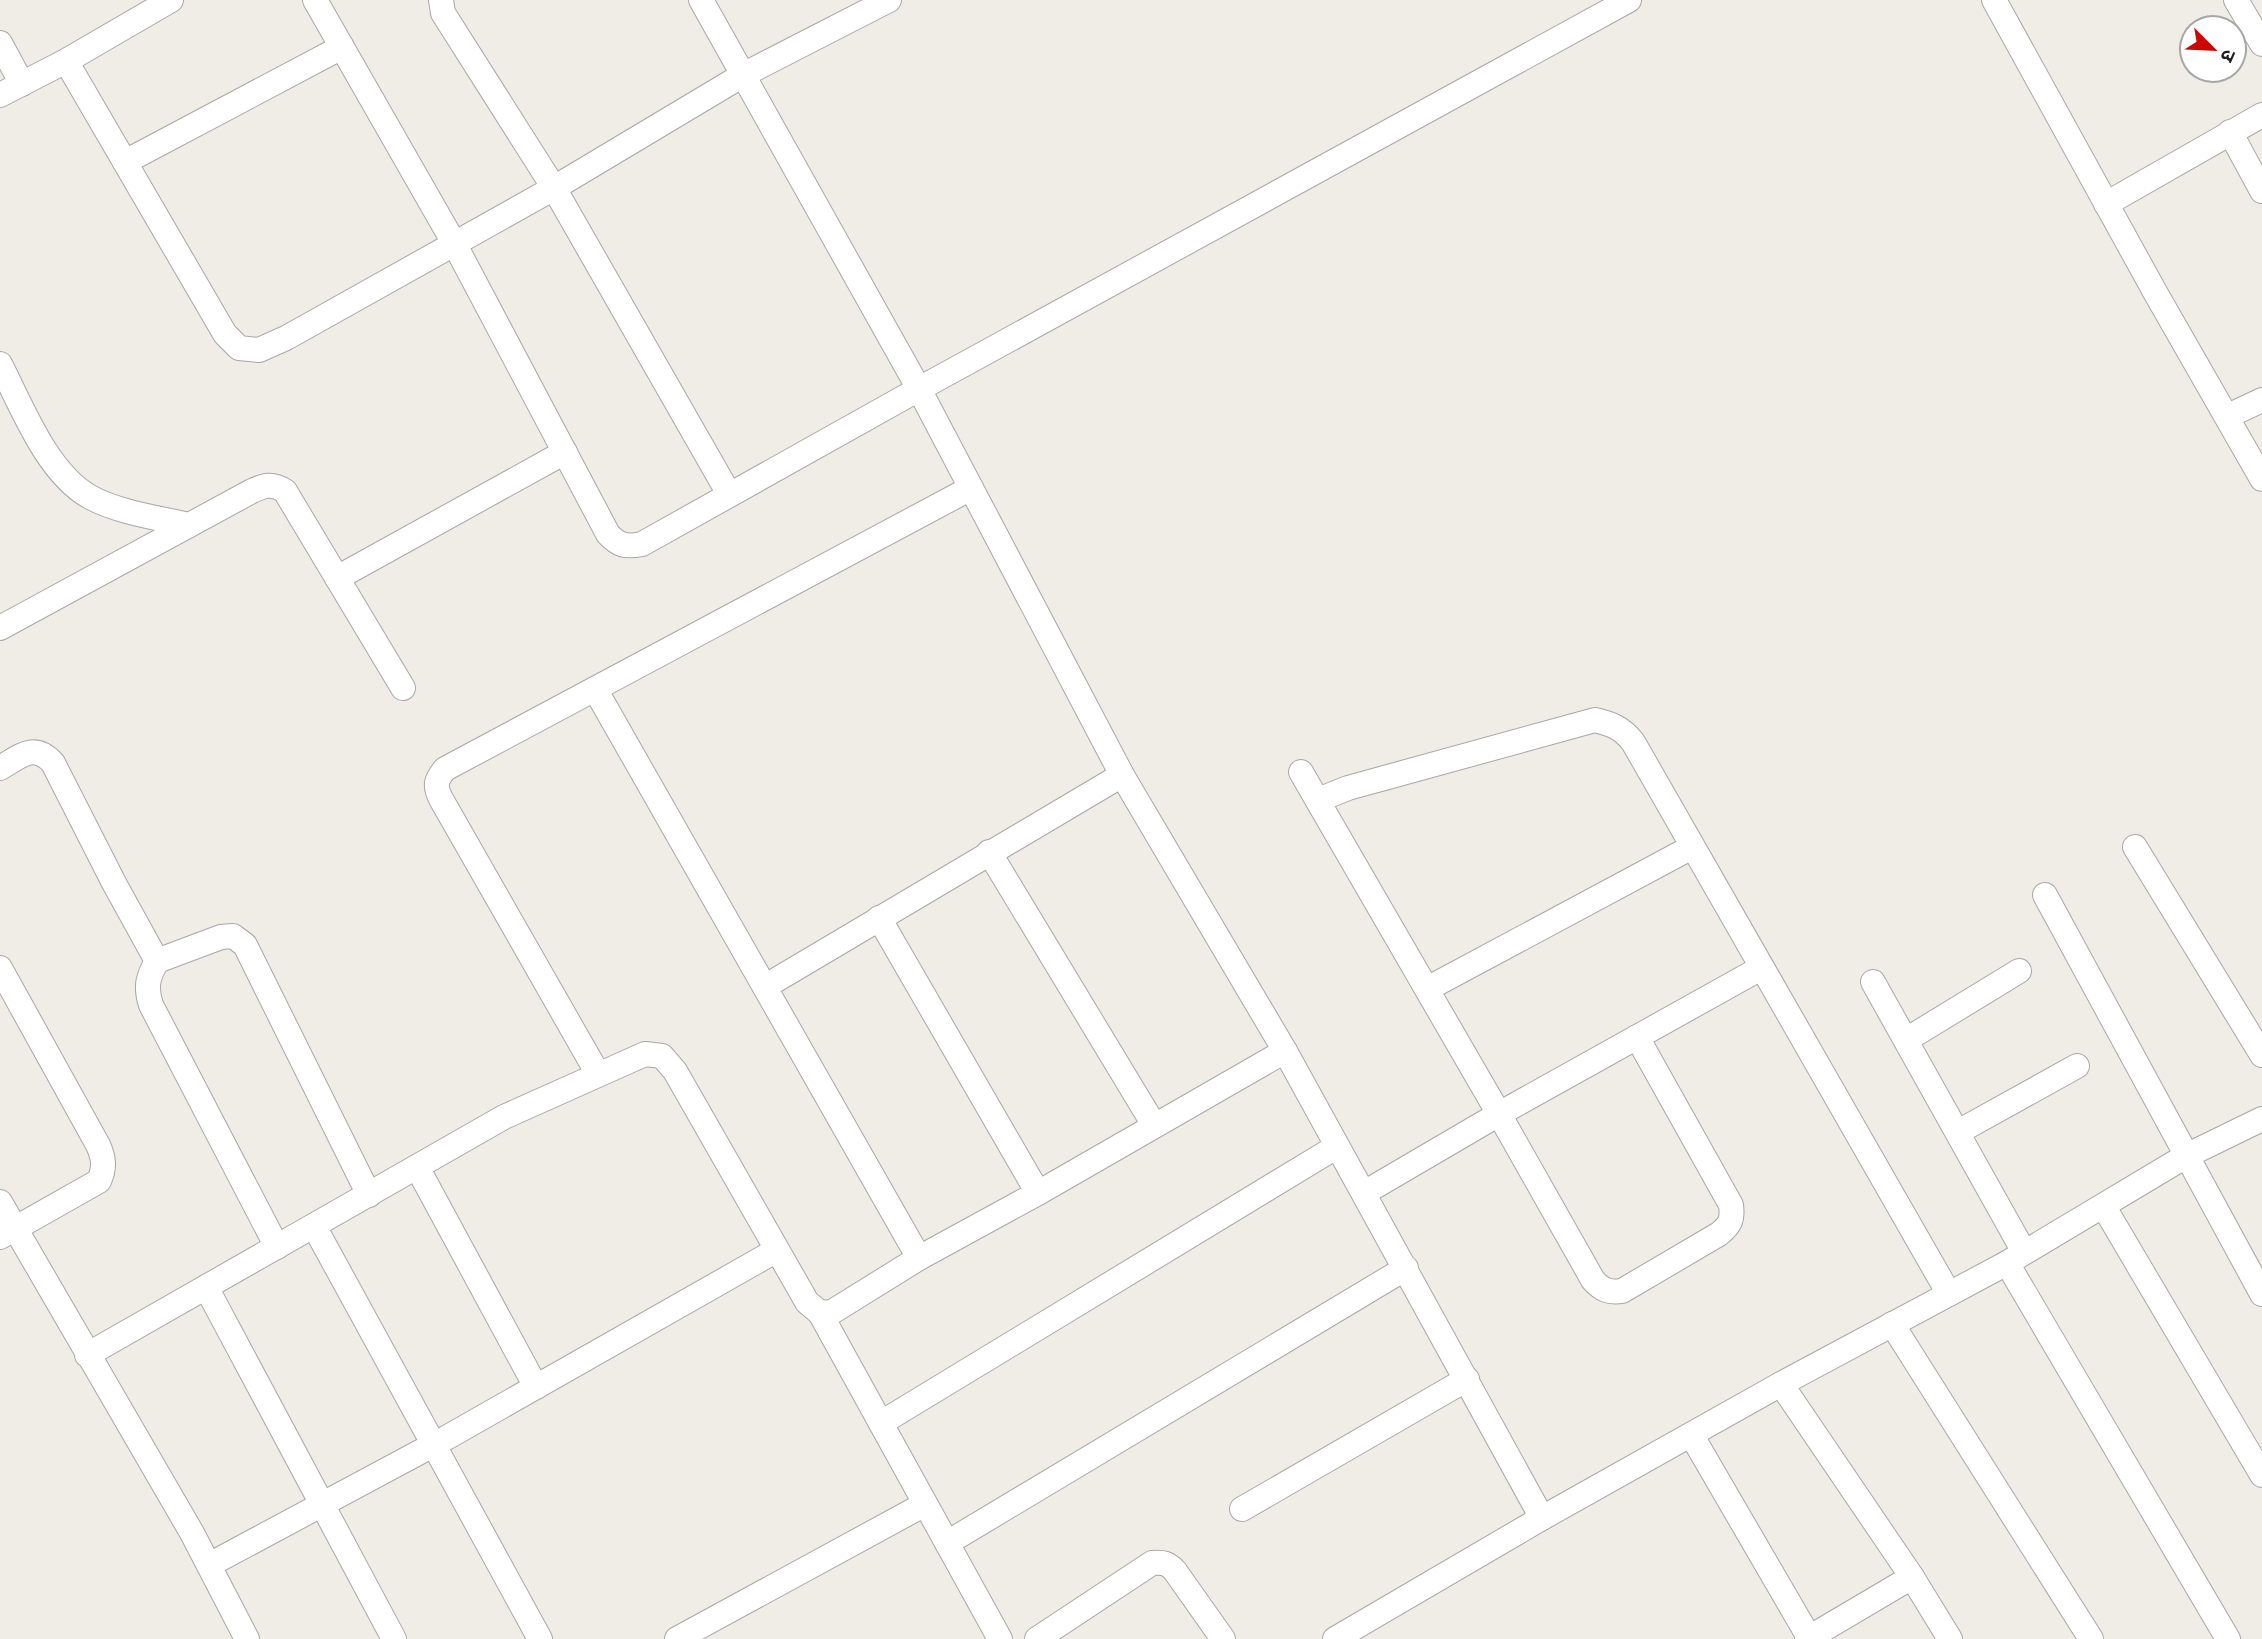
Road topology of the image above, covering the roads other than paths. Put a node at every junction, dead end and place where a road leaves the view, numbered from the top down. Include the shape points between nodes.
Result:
1 (171, 0) edge
2 (315, 0) edge
3 (441, 0) edge
4 (701, 0) edge
5 (888, 0) edge
6 (1994, 0) edge
7 (2236, 0) edge
8 (1613, 4) edge
9 (0, 43) edge
10 (2262, 44) edge
11 (342, 47) junction
12 (66, 61) junction
13 (743, 75) junction
14 (11, 89) edge
15 (2262, 115) edge
16 (2230, 132) junction
17 (124, 162) junction
18 (554, 188) junction
19 (2262, 191) edge
20 (2106, 204) junction
21 (454, 243) junction
22 (0, 364) edge
23 (919, 389) junction
24 (2262, 400) edge
25 (2228, 415) junction
26 (565, 452) junction
27 (2262, 479) edge
28 (971, 488) junction
29 (729, 494) junction
30 (189, 525) junction
31 (337, 578) junction
32 (0, 628) edge
33 (403, 688) dead end
34 (595, 689) junction
35 (0, 768) edge
36 (1301, 772) dead end
37 (1122, 775) junction
38 (1318, 800) junction
39 (1692, 847) junction
40 (2135, 847) dead end
41 (989, 852) junction
42 (2046, 895) dead end
43 (879, 918) junction
44 (157, 961) junction
45 (0, 968) edge
46 (1761, 968) junction
47 (2019, 971) dead end
48 (1873, 982) dead end
49 (766, 986) junction
50 (1427, 989) junction
51 (1637, 1037) junction
52 (1906, 1040) junction
53 (1286, 1051) junction
54 (2262, 1055) edge
55 (2077, 1066) dead end
56 (598, 1073) junction
57 (1499, 1114) junction
58 (2262, 1119) edge
59 (1154, 1125) junction
60 (1958, 1132) junction
61 (1336, 1147) junction
62 (2186, 1156) junction
63 (416, 1167) junction
64 (1038, 1193) junction
65 (1364, 1193) junction
66 (369, 1195) junction
67 (0, 1202) edge
68 (2104, 1207) junction
69 (314, 1226) junction
70 (7, 1232) edge
71 (277, 1247) junction
72 (777, 1250) junction
73 (2016, 1257) junction
74 (919, 1258) junction
75 (1406, 1268) junction
76 (206, 1287) junction
77 (1949, 1294) junction
78 (2262, 1294) edge
79 (820, 1313) junction
80 (1892, 1324) junction
81 (88, 1355) junction
82 (1467, 1379) junction
83 (1781, 1384) junction
84 (536, 1387) junction
85 (881, 1423) junction
86 (1692, 1436) junction
87 (432, 1446) junction
88 (2262, 1475) edge
89 (323, 1504) junction
90 (926, 1504) junction
91 (1242, 1509) dead end
92 (1542, 1518) junction
93 (947, 1543) junction
94 (209, 1565) junction
95 (1912, 1577) junction
96 (247, 1639) edge
97 (394, 1639) edge
98 (540, 1639) edge
99 (677, 1639) edge
100 (1000, 1639) edge
101 (1037, 1639) edge
102 (1223, 1639) edge
103 (1335, 1639) edge
104 (1809, 1639) edge
105 (1950, 1639) edge
106 (2091, 1639) edge
107 (2228, 1639) edge

1 - 12 street
2 - 11 street
3 - 18 street via 443,13
4 - 13 street
5 - 13 street
6 - 20 street
7 - 10 street
8 - 23 street
9 - 14 street
11 - 17 street
11 - 21 street
12 - 14 street
12 - 17 street
13 - 18 street
13 - 23 street
15 - 16 street
16 - 19 street
16 - 20 street
17 - 21 street via 225,334 239,348 260,350 286,338
18 - 21 street
18 - 29 street
20 - 25 street
21 - 26 street
22 - 30 street via 51,461 66,480 91,498
23 - 28 street
23 - 29 street
24 - 25 street
25 - 27 street
26 - 29 street via 608,534 627,547 642,544
26 - 31 street
28 - 34 street
28 - 37 street
30 - 31 street via 252,491 275,485 285,491
30 - 32 street
31 - 33 street
34 - 49 street
34 - 56 street via 445,768 436,779 436,789
35 - 44 street via 33,751 44,753 54,763
36 - 38 street
37 - 41 street
37 - 53 street
38 - 39 street via 1595,720 1612,724 1633,742
38 - 50 street
39 - 46 street
39 - 50 street
40 - 54 street
41 - 43 street
41 - 59 street
42 - 62 street
43 - 49 street
43 - 64 street
44 - 66 street via 221,937 233,936 245,945
44 - 71 street via 146,988 151,1005
45 - 70 street via 103,1157 104,1169 99,1181
46 - 51 street
46 - 77 street
47 - 52 street
48 - 52 street
49 - 74 street
50 - 57 street
51 - 57 street
51 - 57 street via 1731,1205 1733,1217 1719,1234 1622,1291 1610,1293 1593,1280
52 - 60 street
53 - 59 street
53 - 61 street
55 - 60 street
56 - 63 street via 504,1117
56 - 72 street via 645,1054 662,1056
57 - 65 street
58 - 62 street
59 - 64 street
60 - 73 street
61 - 65 street
61 - 85 street
62 - 68 street
62 - 78 street
63 - 66 street
63 - 84 street
64 - 74 street
65 - 75 street
66 - 69 street
67 - 70 street
68 - 73 street
68 - 88 street
69 - 71 street
69 - 87 street
70 - 81 street
71 - 76 street
72 - 79 street via 807,1302
72 - 84 street
73 - 77 street
73 - 107 street
74 - 79 street via 832,1312
75 - 82 street
75 - 93 street
76 - 81 street
76 - 89 street
77 - 80 street
79 - 85 street
80 - 83 street
80 - 106 street
81 - 94 street
82 - 91 street
82 - 92 street
83 - 86 street
83 - 95 street
84 - 87 street
85 - 90 street
86 - 92 street
86 - 104 street
87 - 89 street
87 - 98 street
89 - 94 street
89 - 97 street
90 - 93 street
90 - 99 street
92 - 103 street
93 - 100 street
94 - 96 street
95 - 104 street
95 - 105 street
101 - 102 street via 1152,1563 1161,1562 1175,1571

